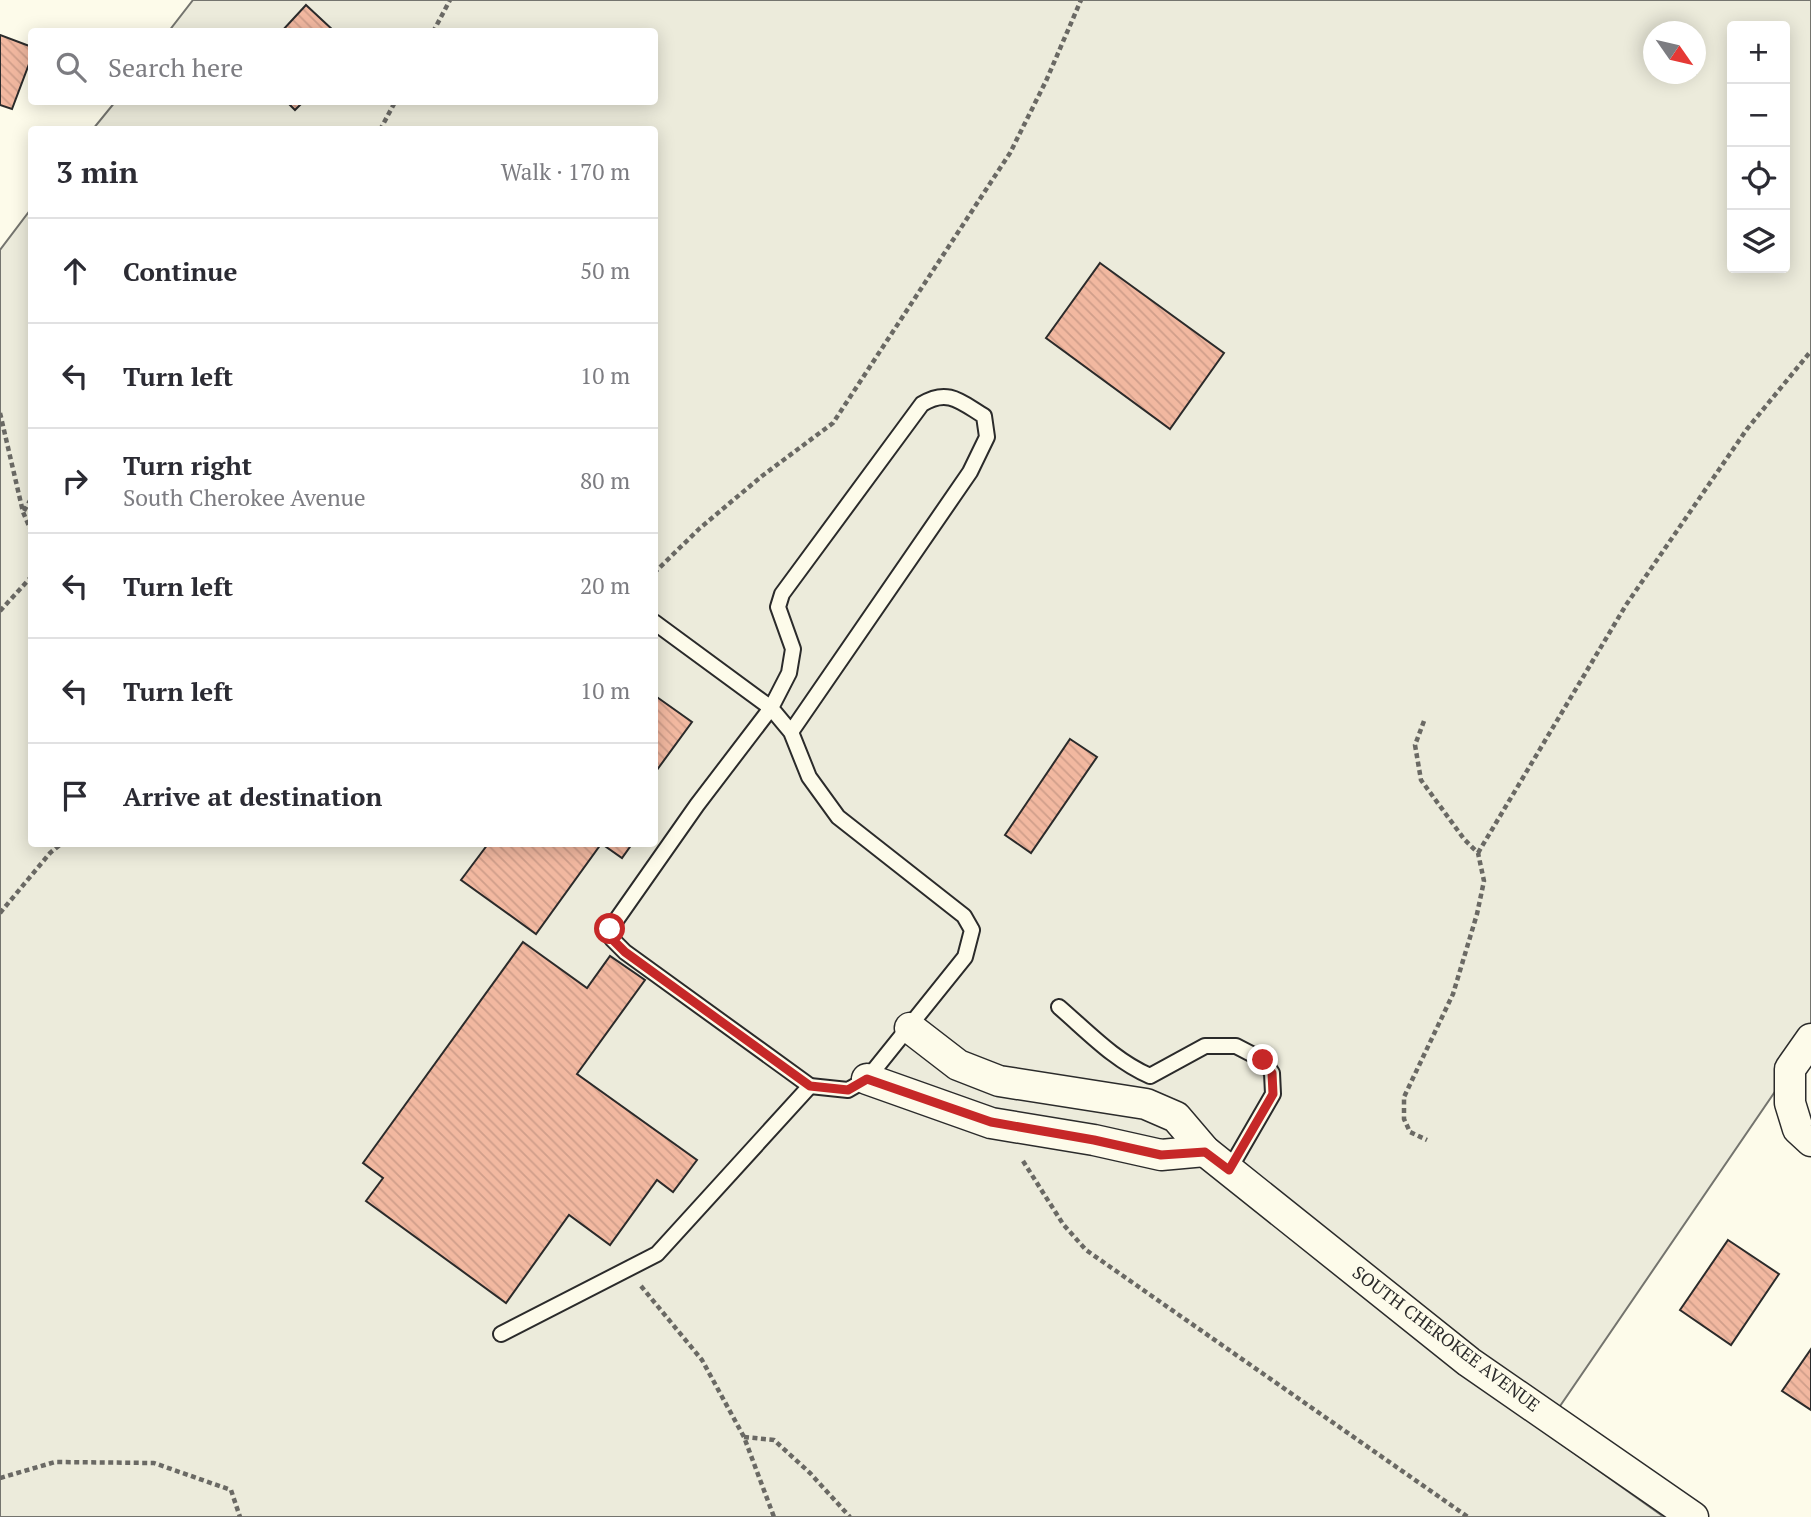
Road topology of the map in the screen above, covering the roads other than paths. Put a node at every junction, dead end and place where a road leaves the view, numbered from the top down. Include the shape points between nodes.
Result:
1 (658, 625) edge
2 (771, 708) junction
3 (791, 732) junction
4 (1059, 1007) dead end
5 (909, 1028) junction
6 (1811, 1039) edge
7 (867, 1079) junction
8 (810, 1086) junction
9 (1811, 1141) edge
10 (1205, 1152) junction
11 (1229, 1170) junction
12 (501, 1334) dead end
13 (1693, 1517) edge

1 - 2 lane
2 - 3 lane
2 - 3 lane via 789,673 793,649 778,607 782,594 922,404 933,397 953,397 984,416 987,437 970,472
2 - 8 lane via 610,929 612,939 625,952
3 - 5 lane via 809,776 838,817 964,916 972,930 965,957
4 - 11 lane via 1113,1055 1150,1076 1205,1046 1236,1045 1263,1060 1272,1073 1273,1094
5 - 7 lane
5 - 10 street, SOUTH CHEROKEE AVENUE via 958,1065 999,1081 1146,1104 1176,1117
6 - 9 street via 1790,1069 1790,1103 1798,1129
7 - 8 lane via 848,1090
7 - 10 street via 991,1122 1161,1155
8 - 12 lane via 657,1254
10 - 11 street, SOUTH CHEROKEE AVENUE
11 - 13 street, SOUTH CHEROKEE AVENUE via 1469,1362

